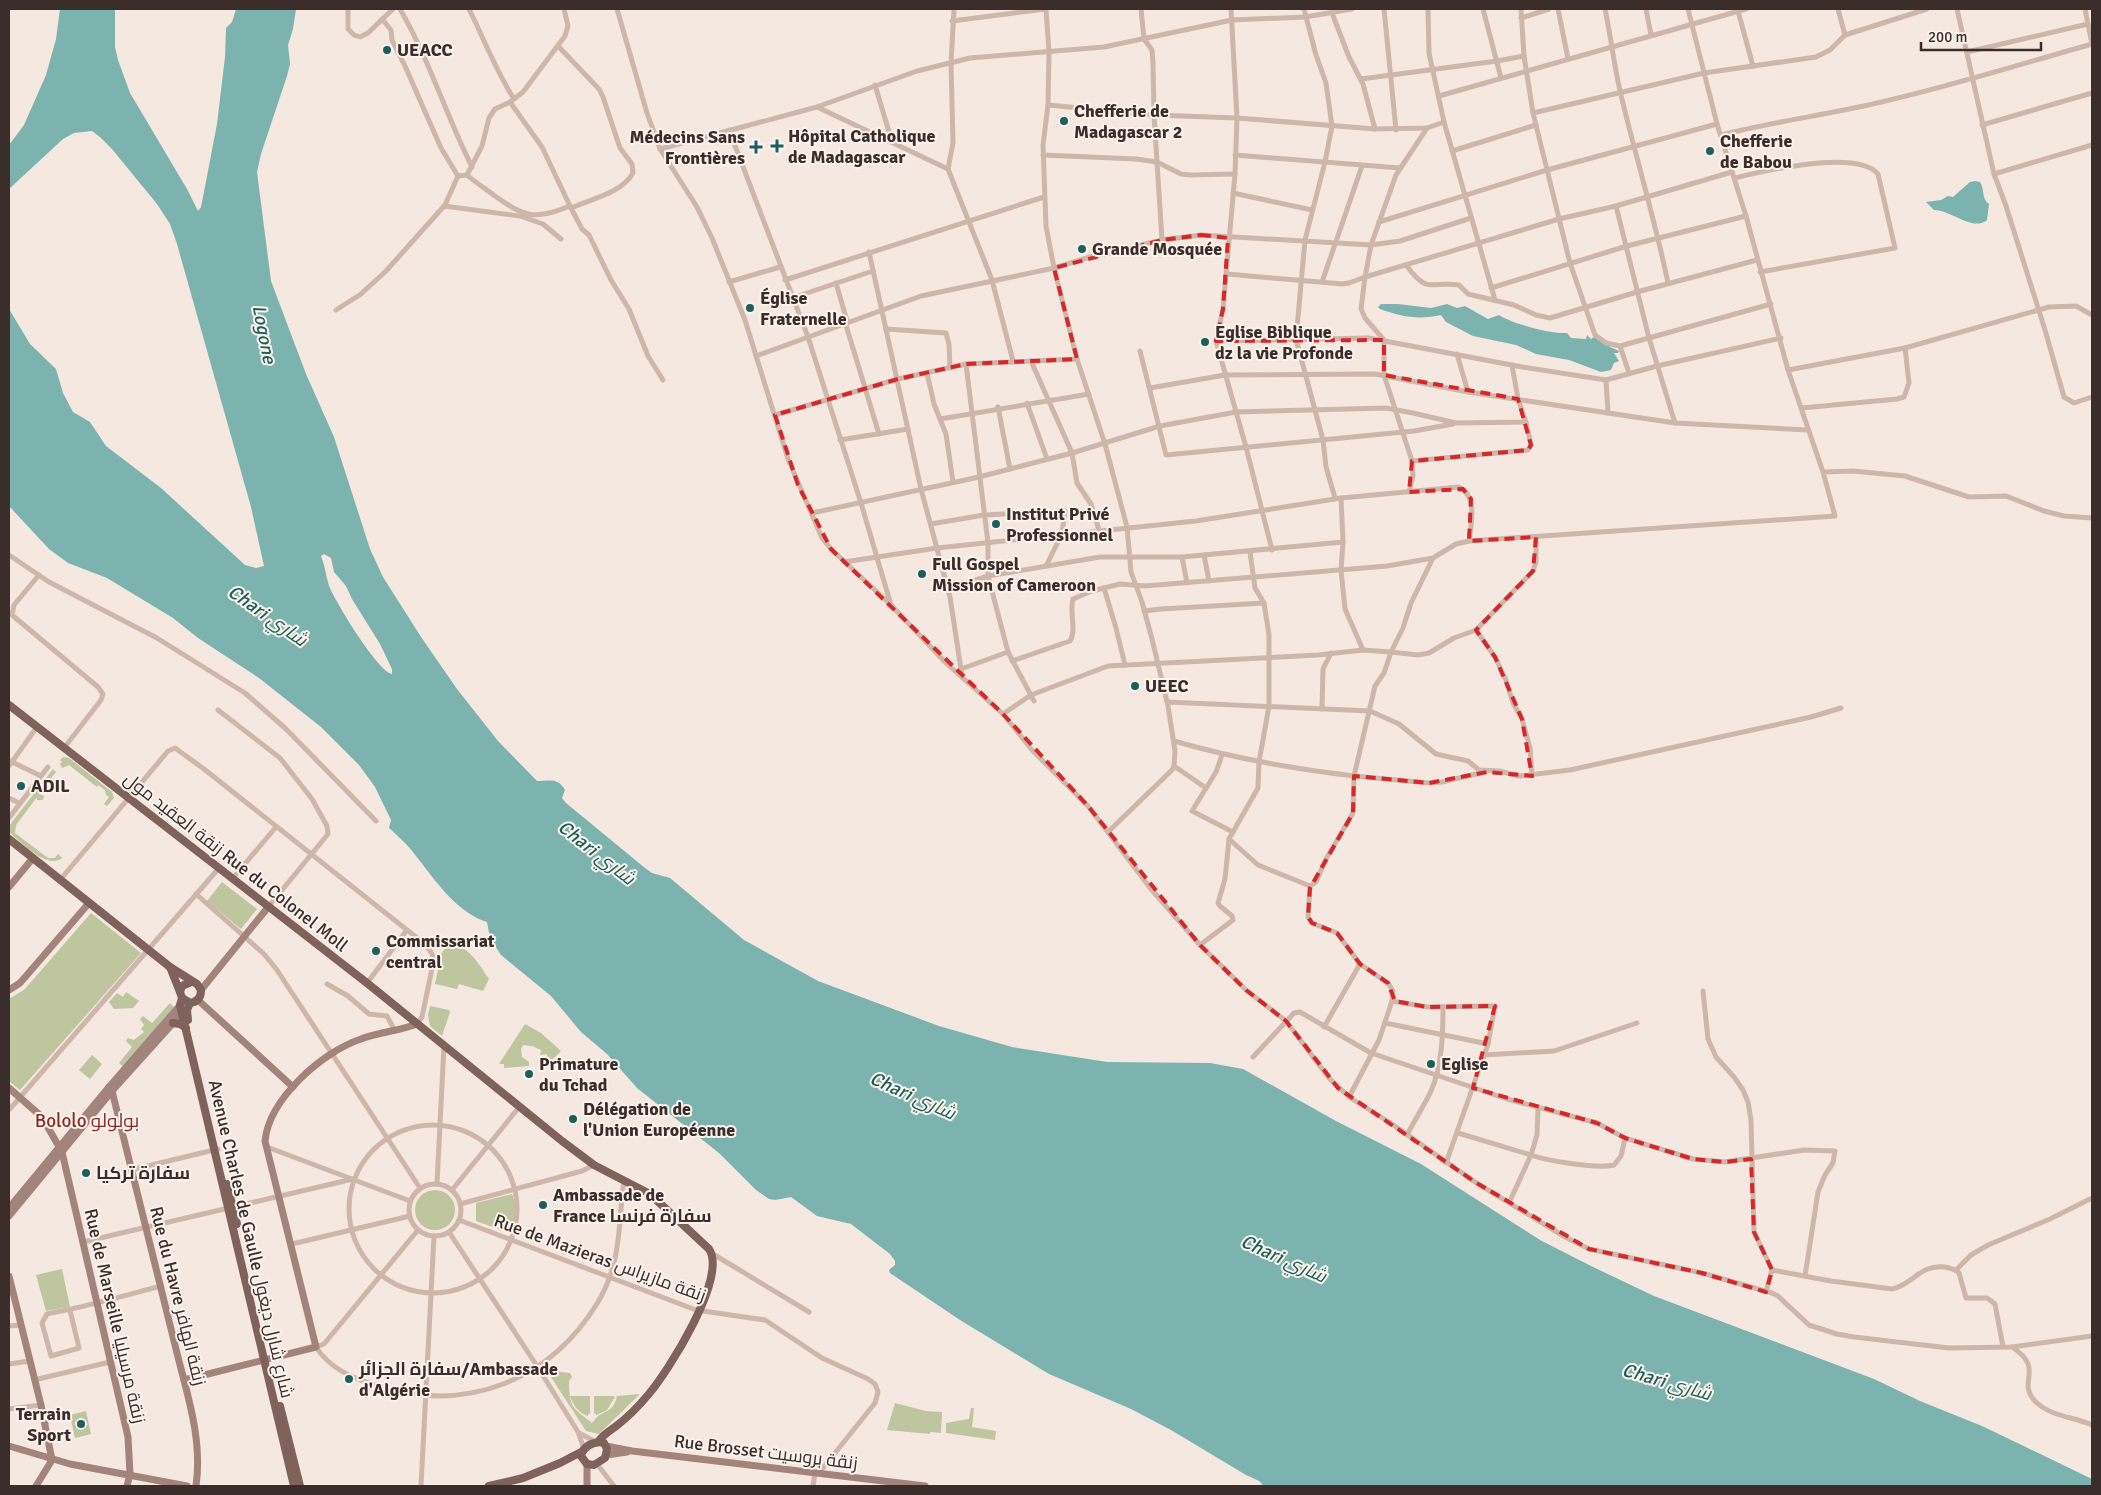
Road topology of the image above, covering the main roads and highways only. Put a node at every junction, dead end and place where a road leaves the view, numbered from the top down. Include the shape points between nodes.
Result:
1 (9, 705) edge
2 (9, 839) edge
3 (33, 858) junction
4 (9, 887) edge
5 (89, 903) junction
6 (269, 906) junction
7 (170, 967) junction
8 (213, 974) junction
9 (192, 982) junction
10 (9, 990) edge
11 (200, 990) junction
12 (186, 1001) junction
13 (173, 1023) junction
14 (417, 1024) junction
15 (186, 1028) junction
16 (124, 1075) junction
17 (293, 1087) junction
18 (9, 1088) edge
19 (110, 1089) junction
20 (61, 1150) junction
21 (216, 1150) junction
22 (9, 1208) edge
23 (9, 1216) edge
24 (9, 1276) edge
25 (10, 1289) edge
26 (267, 1359) junction
27 (184, 1380) junction
28 (601, 1444) junction
29 (9, 1446) edge
30 (583, 1450) junction
31 (632, 1451) junction
32 (606, 1457) junction
33 (52, 1460) junction
34 (560, 1463) junction
35 (590, 1464) junction
36 (130, 1474) junction
37 (587, 1484) edge
38 (897, 1485) edge
39 (36, 1486) edge
40 (127, 1486) edge
41 (188, 1486) edge
42 (196, 1486) edge
43 (294, 1486) edge
44 (300, 1486) edge
45 (488, 1486) edge
46 (926, 1486) edge

1 - 6 main road, زنقة العقيد مول Rue du Colonel Moll
2 - 3 main road, Avenue Charles de Gaulle شارع شارل ديغول
3 - 4 main road
3 - 5 main road, Avenue Charles de Gaulle شارع شارل ديغول
5 - 7 main road, Avenue Charles de Gaulle شارع شارل ديغول
5 - 10 main road via 20,983
6 - 8 main road
6 - 14 main road, زنقة العقيد مول Rue du Colonel Moll
7 - 9 main road, Avenue Charles de Gaulle شارع شارل ديغول
7 - 12 main road, Avenue Charles de Gaulle شارع شارل ديغول
8 - 9 main road
8 - 11 main road
9 - 11 main road, Avenue Charles de Gaulle شارع شارل ديغول
9 - 12 main road via 182,986
11 - 12 main road
12 - 13 main road
12 - 15 main road, Avenue Charles de Gaulle شارع شارل ديغول
12 - 16 main road
12 - 17 main road
12 - 21 main road, Avenue Charles de Gaulle شارع شارل ديغول
13 - 15 main road
13 - 16 main road
14 - 17 main road via 360,1039 331,1054
14 - 28 main road, زنقة العقيد مول Rue du Colonel Moll via 594,1165 650,1194 713,1254 714,1266 700,1311 666,1371 648,1395 606,1432
15 - 21 main road, Avenue Charles de Gaulle شارع شارل ديغول
16 - 19 main road
17 - 26 main road via 268,1127 265,1141 316,1347
18 - 20 main road, Rue de Marseille زنقة مرسيليا via 42,1117
19 - 20 main road
19 - 27 main road, Rue du Havre زنقة الهافر
20 - 22 main road
20 - 23 main road
20 - 36 main road, Rue de Marseille زنقة مرسيليا via 128,1437
21 - 26 main road, Avenue Charles de Gaulle شارع شارل ديغول
24 - 25 main road
25 - 33 main road
26 - 27 main road
26 - 43 main road, Avenue Charles de Gaulle شارع شارل ديغول
26 - 44 main road, Avenue Charles de Gaulle شارع شارل ديغول
27 - 42 main road, Rue du Havre زنقة الهافر via 197,1439
28 - 30 main road
28 - 31 main road
28 - 32 main road
29 - 33 main road
30 - 34 main road
30 - 35 main road via 581,1456
31 - 32 main road
31 - 38 main road, Rue Brosset زنقة بروسيت
32 - 35 main road
33 - 36 main road
33 - 39 main road
34 - 35 main road
34 - 45 main road via 523,1478
35 - 37 main road
36 - 40 main road, Rue de Marseille زنقة مرسيليا
36 - 41 main road
38 - 46 main road, Rue Brosset زنقة بروسيت

